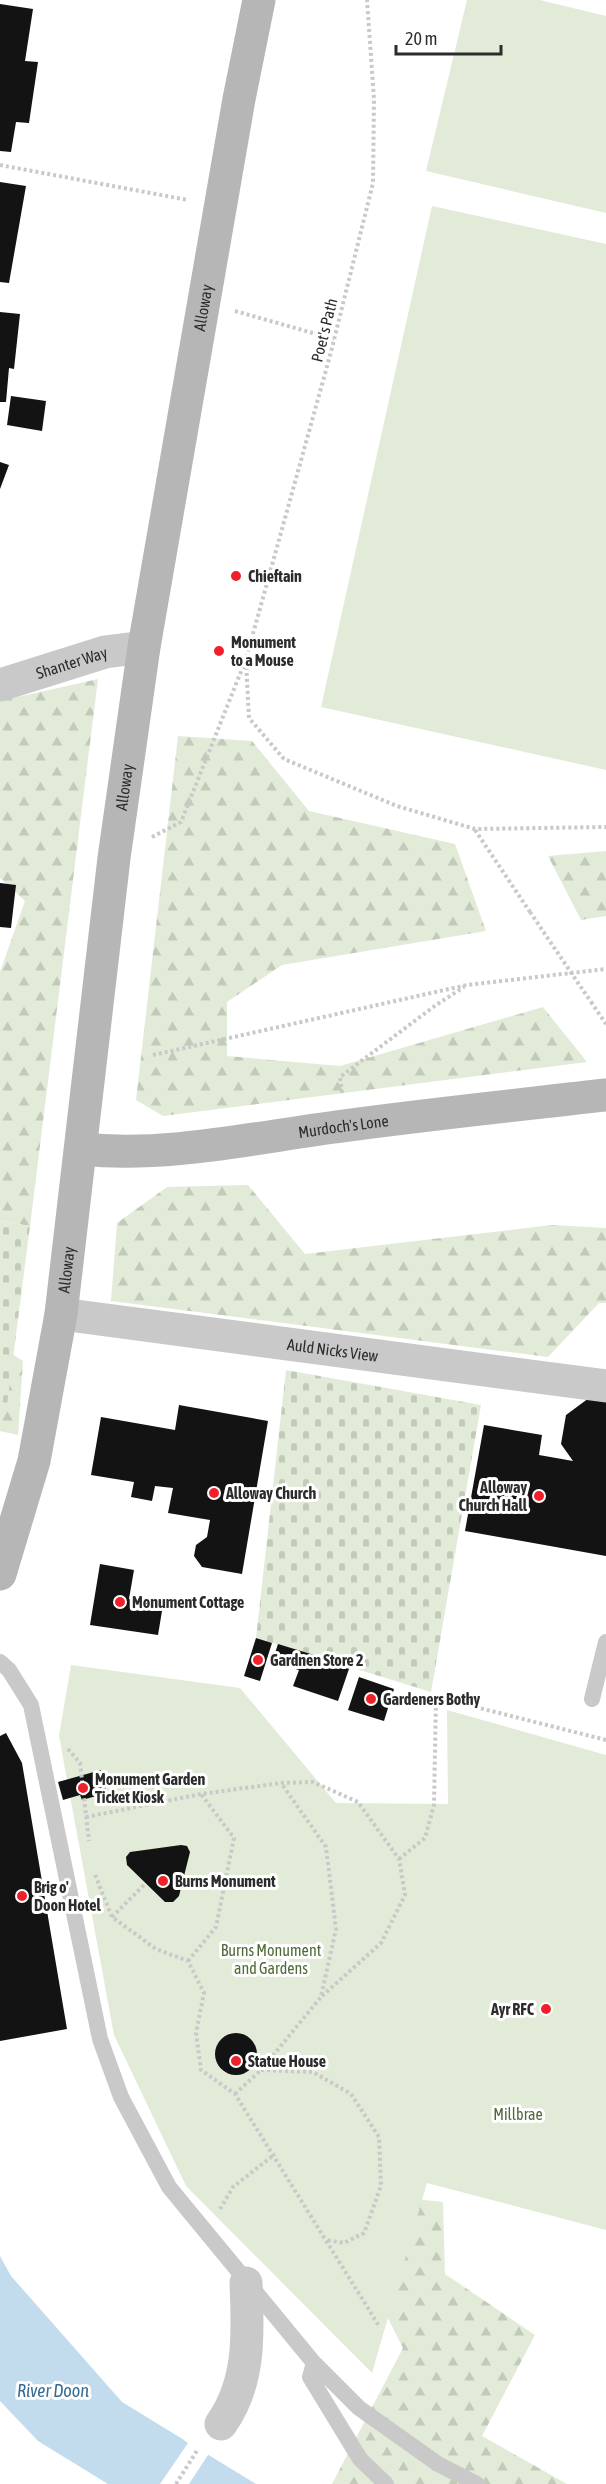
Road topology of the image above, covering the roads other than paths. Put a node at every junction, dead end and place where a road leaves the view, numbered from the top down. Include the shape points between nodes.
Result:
1 (259, 0) edge
2 (144, 647) junction
3 (0, 685) edge
4 (606, 1095) edge
5 (81, 1149) junction
6 (61, 1314) junction
7 (606, 1386) edge
8 (0, 1574) edge
9 (606, 1642) edge
10 (0, 1662) edge
11 (592, 1699) dead end
12 (246, 2283) junction
13 (314, 2363) junction
14 (221, 2424) road end
15 (386, 2484) edge
16 (477, 2484) edge

1 - 2 main road, Alloway
2 - 3 street, Shanter Way via 105,652
2 - 5 main road, Alloway via 114,858
4 - 5 main road, Murdoch's Lone via 344,1125 156,1152
5 - 6 main road, Alloway
6 - 7 street, Auld Nicks View
6 - 8 main road, Alloway via 34,1461
9 - 11 lane
10 - 12 lane via 30,1705 100,2039 121,2097 169,2187
12 - 13 lane
12 - 14 street via 248,2330 243,2377 234,2406
13 - 15 lane via 310,2377 360,2459
13 - 16 lane via 359,2408 438,2464

